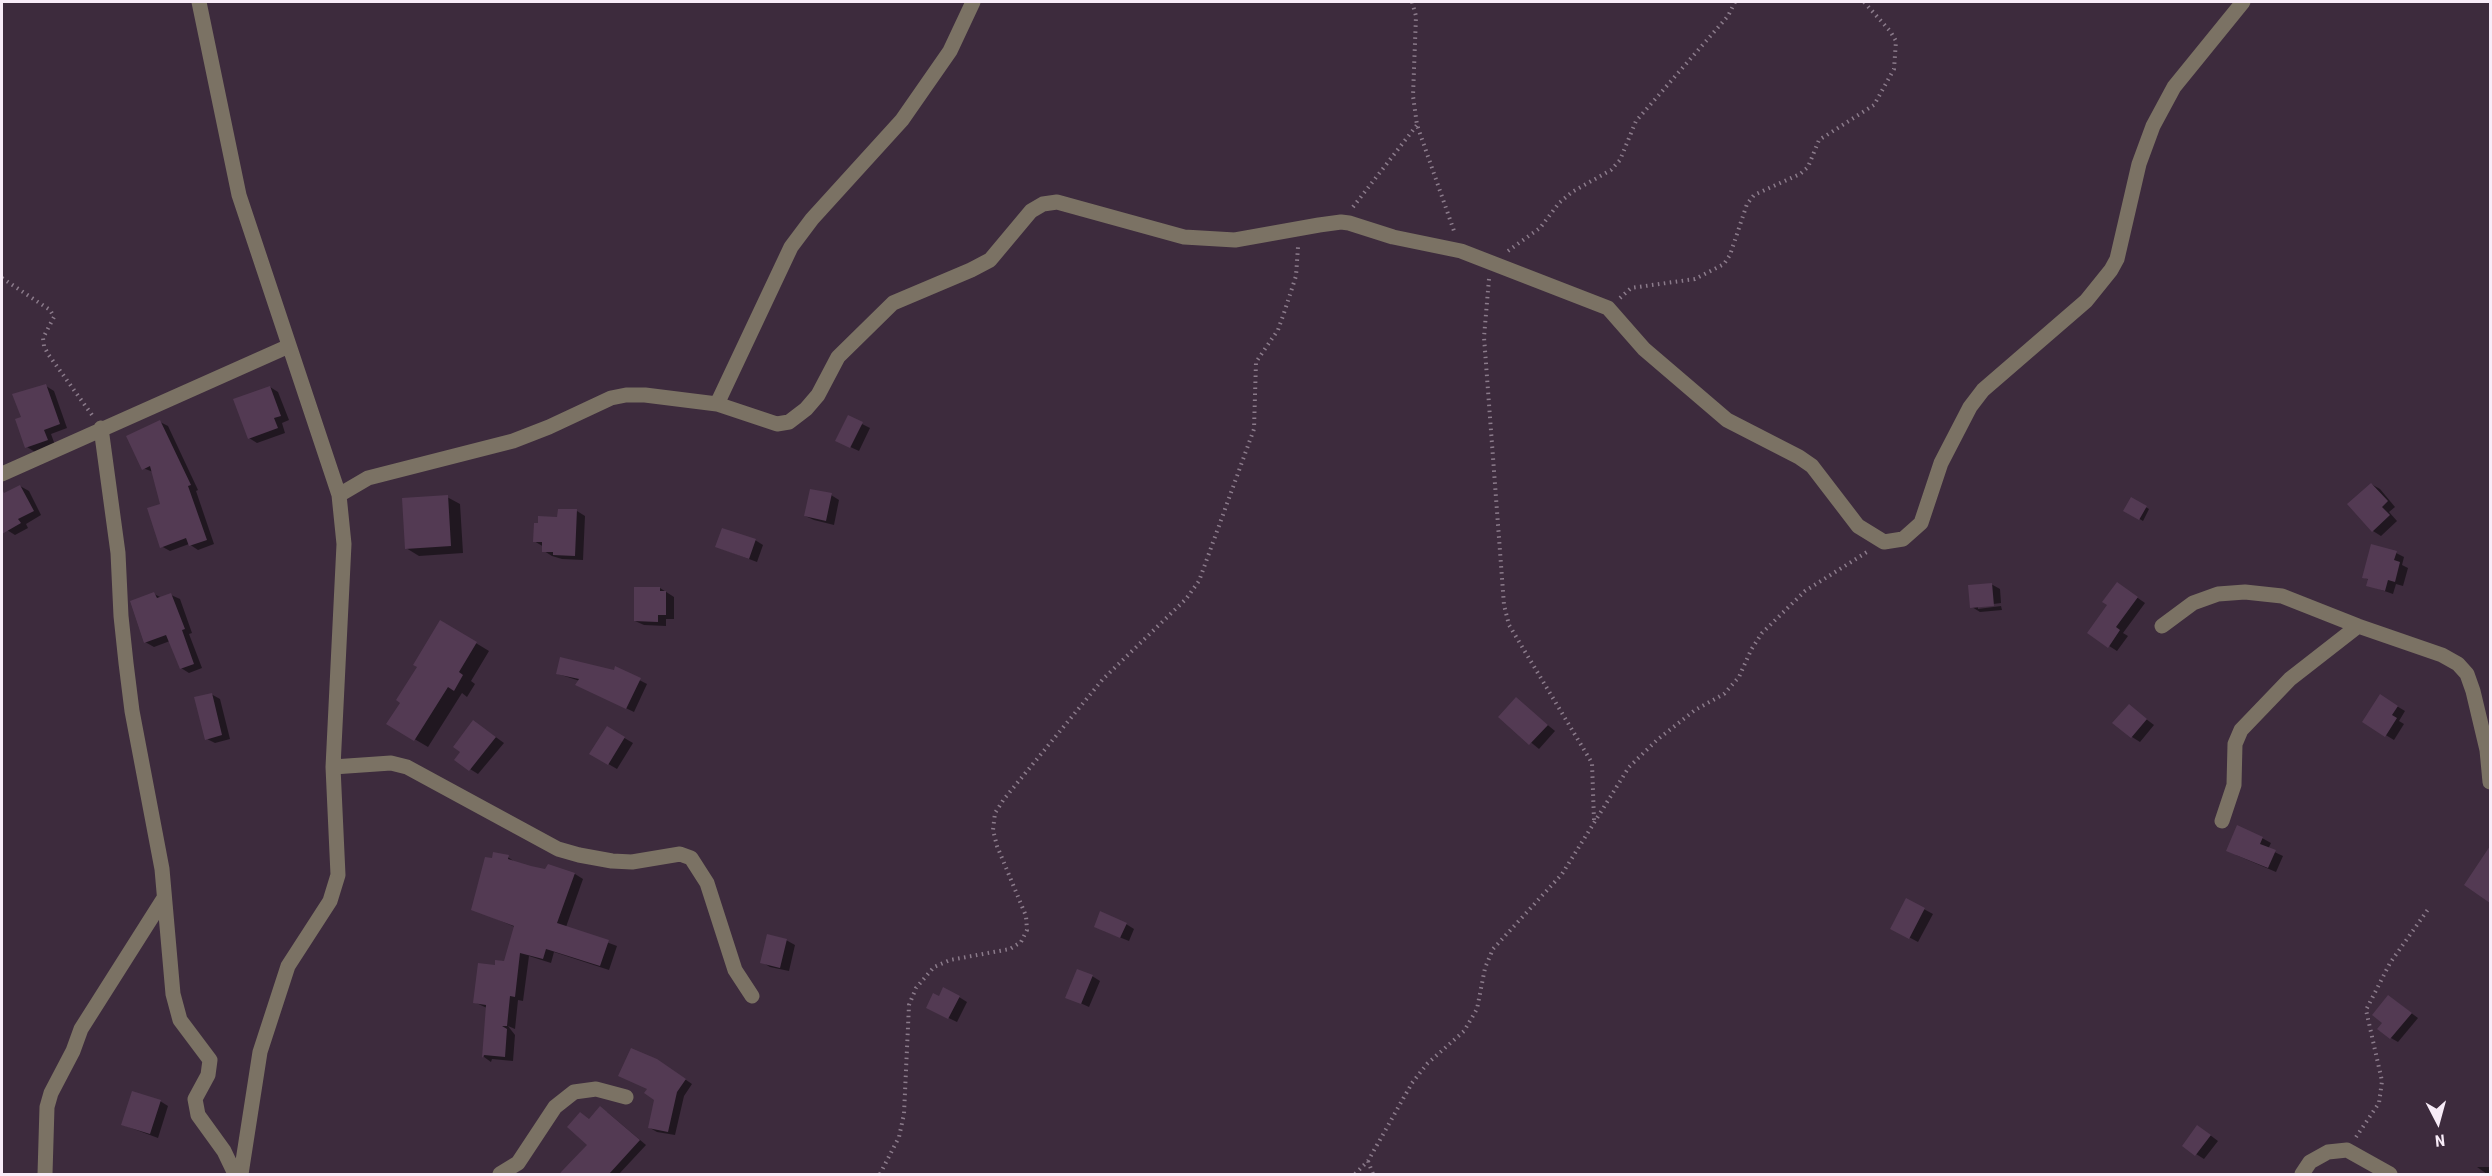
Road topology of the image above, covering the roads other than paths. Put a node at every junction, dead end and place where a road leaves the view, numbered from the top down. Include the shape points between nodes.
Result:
1 (199, 2) edge
2 (973, 2) edge
3 (2243, 2) edge
4 (289, 346) junction
5 (717, 404) junction
6 (101, 428) junction
7 (2, 474) edge
8 (339, 495) junction
9 (2162, 626) dead end
10 (2358, 626) junction
11 (333, 767) junction
12 (2490, 782) edge
13 (2222, 820) dead end
14 (164, 898) junction
15 (752, 996) dead end
16 (626, 1096) dead end
17 (45, 1174) edge
18 (235, 1174) edge
19 (242, 1174) edge
20 (500, 1174) edge
21 (2302, 1174) edge
22 (2390, 1174) edge

1 - 4 street via 239,195
2 - 5 street via 950,51 902,120 791,247
3 - 5 street via 2174,87 2153,126 2111,270 2086,301 1983,390 1941,463 1922,523 1903,539 1884,542 1858,526 1812,466 1727,420 1644,349 1608,308 1461,251 1341,222 1235,240 1184,237 1057,202 1043,204 1031,211 990,260 893,303 838,357 818,395 789,422 777,424
4 - 6 street
4 - 8 street
5 - 8 street via 645,395 611,398 513,441 383,472
6 - 7 street
6 - 14 street via 118,553 128,681
8 - 11 street via 344,544
9 - 10 street via 2193,603 2218,594 2245,592 2282,596
10 - 12 street via 2442,655 2467,674 2487,750
10 - 13 street via 2290,679 2241,730 2235,744 2234,784
11 - 15 street via 391,763 407,767 558,849 579,855 632,862 680,854 691,858 707,883 735,970
11 - 19 street via 339,875 330,902 288,966 260,1052
14 - 17 street via 81,1029 51,1093
14 - 18 street via 176,1009 185,1028 210,1060 195,1105
16 - 20 street via 596,1089 574,1092 555,1107 518,1163
21 - 22 street via 2310,1162 2328,1152 2347,1150

